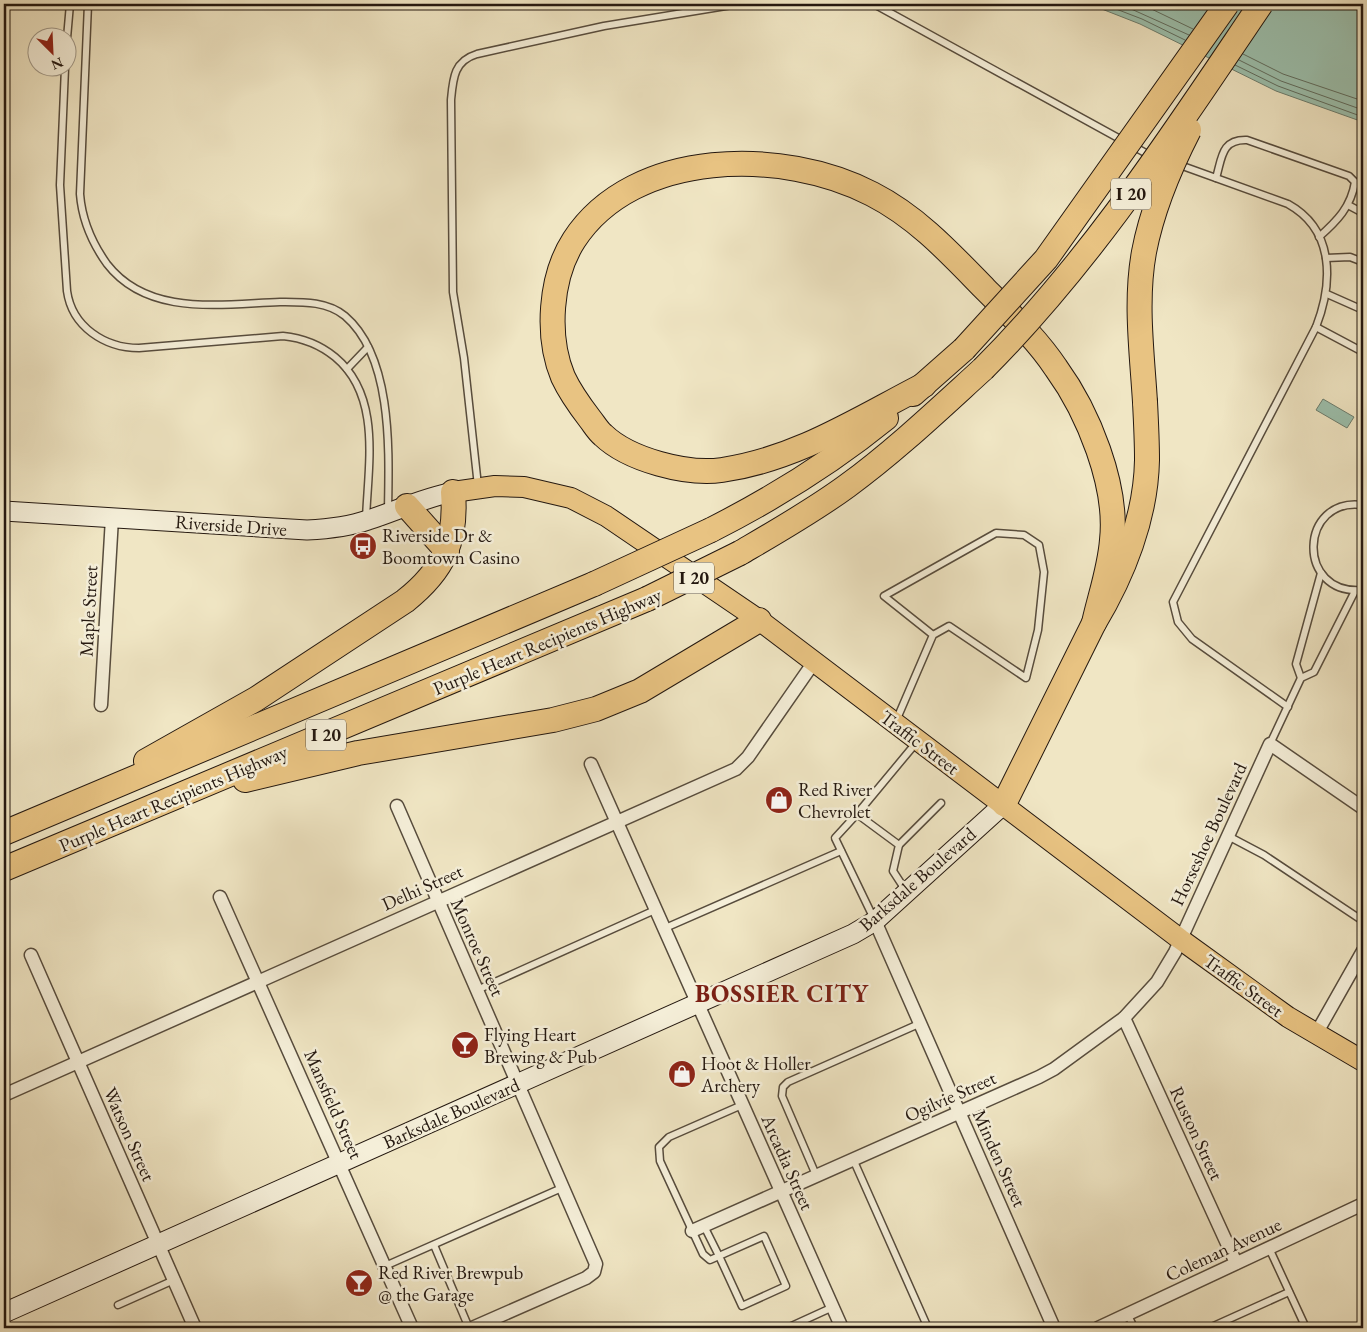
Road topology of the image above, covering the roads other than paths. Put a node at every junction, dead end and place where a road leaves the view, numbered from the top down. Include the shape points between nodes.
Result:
1 (70, 4) edge
2 (88, 4) edge
3 (738, 4) edge
4 (874, 4) edge
5 (1227, 4) edge
6 (1261, 4) edge
7 (68, 28) edge
8 (1229, 51) junction
9 (65, 78) edge
10 (1216, 178) junction
11 (1348, 205) junction
12 (1363, 213) edge
13 (1319, 236) junction
14 (1326, 258) junction
15 (1363, 262) edge
16 (1327, 294) junction
17 (1363, 310) edge
18 (1316, 327) junction
19 (368, 347) junction
20 (1363, 352) edge
21 (347, 369) junction
22 (924, 385) junction
23 (478, 488) junction
24 (452, 492) junction
25 (1363, 505) edge
26 (397, 510) junction
27 (4, 511) edge
28 (112, 518) junction
29 (366, 521) junction
30 (447, 551) junction
31 (1321, 573) junction
32 (1363, 590) edge
33 (1355, 591) junction
34 (758, 620) junction
35 (1094, 623) junction
36 (933, 635) junction
37 (814, 662) junction
38 (1301, 678) junction
39 (102, 706) dead end
40 (1288, 707) junction
41 (895, 722) junction
42 (919, 740) junction
43 (1270, 744) junction
44 (591, 764) dead end
45 (201, 787) junction
46 (89, 798) junction
47 (941, 803) dead end
48 (1004, 804) junction
49 (397, 806) dead end
50 (1363, 808) edge
51 (857, 814) junction
52 (616, 822) junction
53 (4, 833) edge
54 (1228, 836) junction
55 (899, 845) junction
56 (841, 851) junction
57 (4, 869) edge
58 (906, 892) junction
59 (220, 896) dead end
60 (437, 901) junction
61 (655, 910) junction
62 (875, 921) junction
63 (1363, 921) edge
64 (664, 929) junction
65 (1180, 939) junction
66 (1363, 951) edge
67 (31, 954) dead end
68 (258, 981) junction
69 (477, 990) junction
70 (696, 1004) junction
71 (1124, 1018) junction
72 (921, 1023) junction
73 (1316, 1034) junction
74 (1363, 1061) edge
75 (78, 1062) junction
76 (518, 1083) junction
77 (4, 1095) edge
78 (742, 1105) junction
79 (960, 1112) junction
80 (853, 1159) junction
81 (340, 1163) junction
82 (816, 1175) junction
83 (564, 1187) junction
84 (781, 1191) junction
85 (1363, 1204) edge
86 (698, 1228) junction
87 (158, 1244) junction
88 (434, 1244) junction
89 (1269, 1248) junction
90 (719, 1256) junction
91 (1236, 1263) junction
92 (385, 1266) junction
93 (174, 1280) junction
94 (1289, 1292) junction
95 (118, 1305) dead end
96 (833, 1307) junction
97 (4, 1313) edge
98 (1128, 1315) junction
99 (196, 1328) edge
100 (412, 1328) edge
101 (471, 1328) edge
102 (787, 1328) edge
103 (842, 1328) edge
104 (928, 1328) edge
105 (1054, 1328) edge
106 (1098, 1328) edge
107 (1134, 1328) edge
108 (1209, 1328) edge
109 (1306, 1328) edge

1 - 7 lane
2 - 19 lane via 81,201 90,234 110,267 142,291 169,302 198,305 303,302 328,307 345,316
3 - 23 lane via 604,26 477,54 467,57 454,73 451,100 453,292 464,354
4 - 10 lane via 1120,140 1164,161
5 - 22 highway, Purple Heart Recipients Highway / I 20, bridge via 1046,259 964,349
6 - 8 highway, Purple Heart Recipients Highway / I 20, bridge
8 - 35 highway, bridge via 1157,202 1144,254 1140,312 1147,461 1136,529 1111,595
8 - 45 highway, Purple Heart Recipients Highway / I 20, bridge via 1127,200 1067,278 983,369 897,447 847,486 740,553 647,599
9 - 21 lane via 60,185 67,290 73,311 83,325 106,342 130,348 259,336 292,337 321,347
10 - 11 lane via 1226,146 1236,140 1247,140 1349,176 1355,182
10 - 13 lane via 1299,210
11 - 12 lane
11 - 13 lane via 1343,215
13 - 14 lane
14 - 15 lane via 1350,257
14 - 16 lane
16 - 17 lane
16 - 18 lane
18 - 20 lane
18 - 40 lane via 1173,602 1178,622 1192,639
19 - 21 lane
19 - 26 lane via 388,419
21 - 29 lane via 362,391 367,413
22 - 35 highway via 823,439 762,462 718,471 670,467 635,455 603,436 578,404 562,375 554,341 553,310 560,271 574,240 597,213 626,191 658,176 706,166 747,163 791,166 834,177 871,193 906,214 937,239 1030,334 1056,368 1084,419 1100,458 1113,516 1112,541
22 - 46 highway, Purple Heart Recipients Highway / I 20, bridge via 849,446 774,495 711,530 594,584
23 - 24 main road, Traffic Street
23 - 34 main road, Traffic Street via 524,487 582,503
24 - 26 main road, Riverside Drive
24 - 30 highway via 454,519
25 - 31 lane via 1340,507 1320,522 1313,546
26 - 29 main road, Riverside Drive
26 - 30 highway
27 - 28 main road, Riverside Drive
28 - 29 main road, Riverside Drive via 301,530
28 - 39 street, Maple Street
30 - 46 highway via 434,573 405,601 256,699 169,746
31 - 33 lane via 1339,587
31 - 38 lane via 1296,664
32 - 33 lane
33 - 38 lane via 1314,672
34 - 37 main road, Traffic Street
34 - 45 highway via 640,691 596,709 553,720 358,753 278,774
35 - 48 highway
36 - 36 lane via 884,596 996,533 1024,535 1039,545 1044,572 1038,630 1026,678 949,626
36 - 41 lane
37 - 41 main road, Traffic Street
37 - 52 street, Delhi Street via 743,764
38 - 40 lane
40 - 43 lane
41 - 42 main road, Traffic Street
42 - 48 main road, Traffic Street
42 - 51 lane
43 - 50 street
43 - 54 street, Horseshoe Boulevard
44 - 52 street, Arcadia Street
45 - 57 highway, Purple Heart Recipients Highway / I 20
46 - 53 highway, Purple Heart Recipients Highway / I 20
47 - 55 lane
48 - 58 main road, Barksdale Boulevard
48 - 65 main road, Traffic Street
49 - 60 street, Monroe Street
51 - 55 lane
51 - 56 lane via 835,838
52 - 60 street, Delhi Street
52 - 61 street, Arcadia Street
54 - 63 lane via 1264,855
54 - 65 street, Horseshoe Boulevard
55 - 58 lane via 893,871
56 - 62 lane
56 - 64 lane
58 - 62 main road, Barksdale Boulevard
59 - 68 street, Mansfield Street
60 - 68 street, Delhi Street
60 - 69 street, Monroe Street
61 - 64 street, Arcadia Street
61 - 69 lane
62 - 70 main road, Barksdale Boulevard via 853,934
62 - 72 street, Minden Street
64 - 70 street, Arcadia Street
65 - 71 street, Ogilvie Street via 1168,967
65 - 73 main road, Traffic Street
66 - 73 street
67 - 75 street, Watson Street
68 - 75 street, Delhi Street
68 - 81 street, Mansfield Street
69 - 76 street, Monroe Street
70 - 76 main road, Barksdale Boulevard
70 - 78 street, Arcadia Street
71 - 79 street, Ogilvie Street via 1054,1069
71 - 91 street, Ruston Street
72 - 79 street, Minden Street
72 - 82 lane via 782,1087 782,1096
73 - 74 main road, Traffic Street
75 - 77 street, Delhi Street
75 - 87 street, Watson Street
76 - 81 main road, Barksdale Boulevard
76 - 83 street, Monroe Street
78 - 84 street, Arcadia Street
78 - 86 lane via 669,1137 659,1147 660,1161
79 - 80 street, Ogilvie Street
79 - 105 street, Minden Street
80 - 82 street, Ogilvie Street
80 - 104 lane
81 - 87 main road, Barksdale Boulevard
81 - 92 street, Mansfield Street
82 - 84 street, Ogilvie Street
83 - 88 lane
83 - 101 street, Monroe Street via 596,1268 586,1278
84 - 86 street, Ogilvie Street
84 - 96 street, Arcadia Street
85 - 89 street, Coleman Avenue
86 - 90 lane
86 - 90 lane via 703,1254 710,1260
87 - 93 street, Watson Street
87 - 97 main road, Barksdale Boulevard
88 - 92 lane
88 - 101 lane
89 - 91 street, Coleman Avenue
89 - 94 lane
90 - 90 lane via 764,1236 786,1286 742,1306
91 - 98 street, Coleman Avenue
92 - 100 street, Mansfield Street
93 - 95 lane
93 - 99 street, Watson Street
94 - 108 lane
94 - 109 lane
96 - 102 lane
96 - 103 street, Arcadia Street
98 - 106 street, Coleman Avenue
98 - 107 lane

